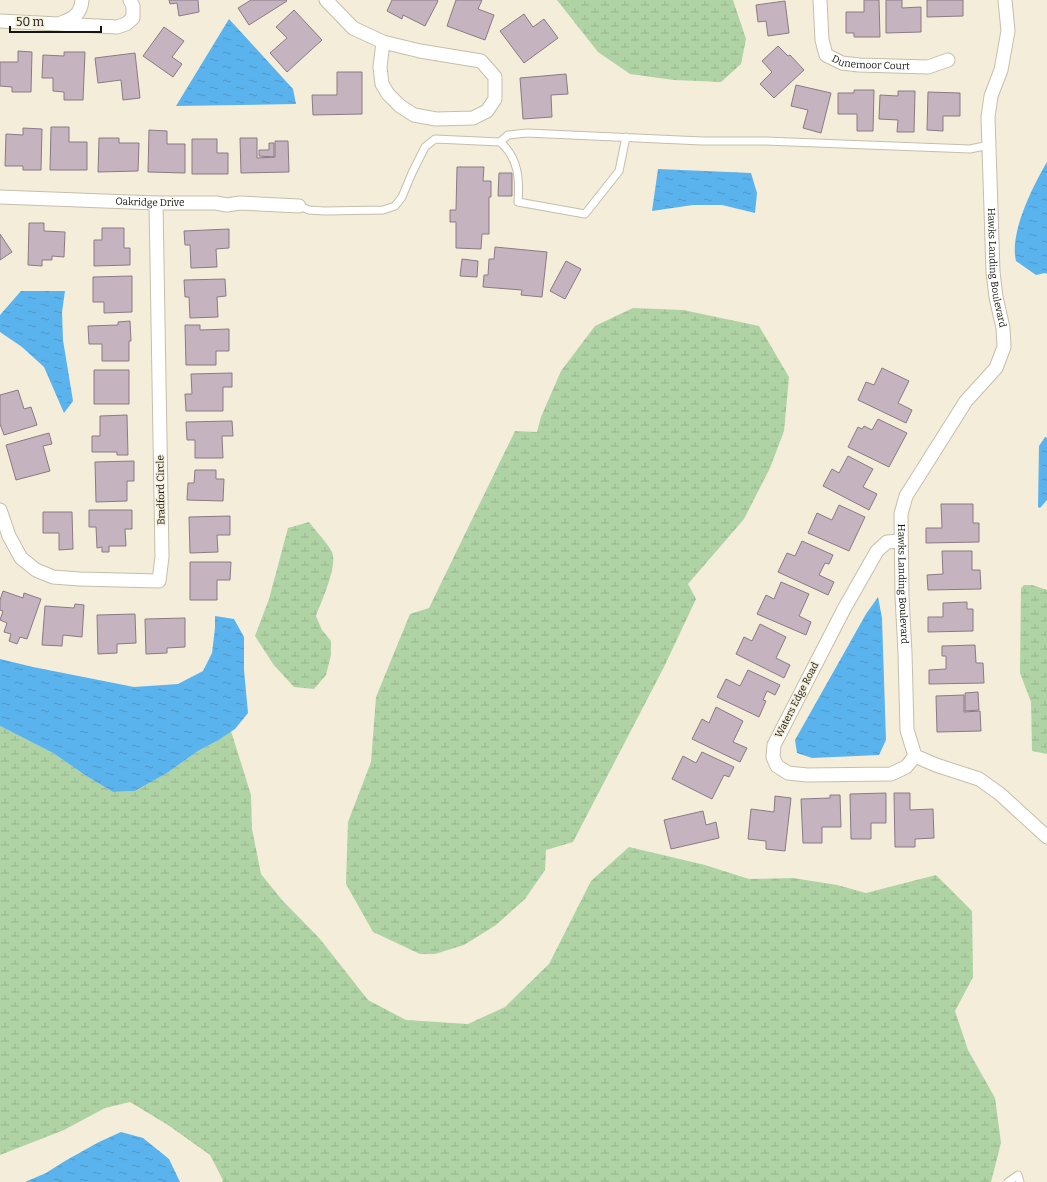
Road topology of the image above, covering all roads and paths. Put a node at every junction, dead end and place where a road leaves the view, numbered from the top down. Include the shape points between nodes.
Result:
1 (82, 0) edge
2 (130, 0) edge
3 (326, 0) edge
4 (820, 0) edge
5 (1005, 0) edge
6 (0, 20) edge
7 (61, 23) junction
8 (384, 42) junction
9 (948, 60) dead end
10 (626, 137) junction
11 (500, 142) junction
12 (989, 145) junction
13 (0, 197) edge
14 (156, 203) junction
15 (299, 206) joint
16 (0, 510) edge
17 (901, 541) junction
18 (915, 756) junction
19 (1047, 838) edge
20 (1008, 1182) edge
21 (1020, 1182) edge

1 - 7 street via 78,14 71,20
2 - 7 street via 133,18 117,27
3 - 8 street via 353,28
4 - 9 street, Dunemoor Court via 822,40 826,55 842,63 928,67
5 - 12 street, Hawks Landing Boulevard via 1008,31 1000,70 991,96 988,117
6 - 7 street
8 - 8 street via 380,68 382,84 400,106 414,115 436,119 473,118 486,111 495,99 494,77 481,61
10 - 11 lane via 527,133 508,135
10 - 11 lane via 619,171 585,214 518,202 518,170
10 - 12 lane via 970,149
11 - 15 lane via 435,139 425,147 402,197 395,206 383,210 324,211
12 - 17 street, Hawks Landing Boulevard via 993,272 1004,346 996,368 966,401 906,496 901,514
13 - 14 street, Oakridge Drive
14 - 15 street, Oakridge Drive
14 - 16 street, Bradford Circle via 162,557 158,581 53,577 36,570 21,558 9,536
17 - 18 street, Hawks Landing Boulevard via 907,730
17 - 18 street, Waters Edge Road via 887,542 877,551 774,745 773,756 777,766 788,772 807,775 891,774 906,767
18 - 19 street via 980,779
20 - 21 lane via 1018,1175

